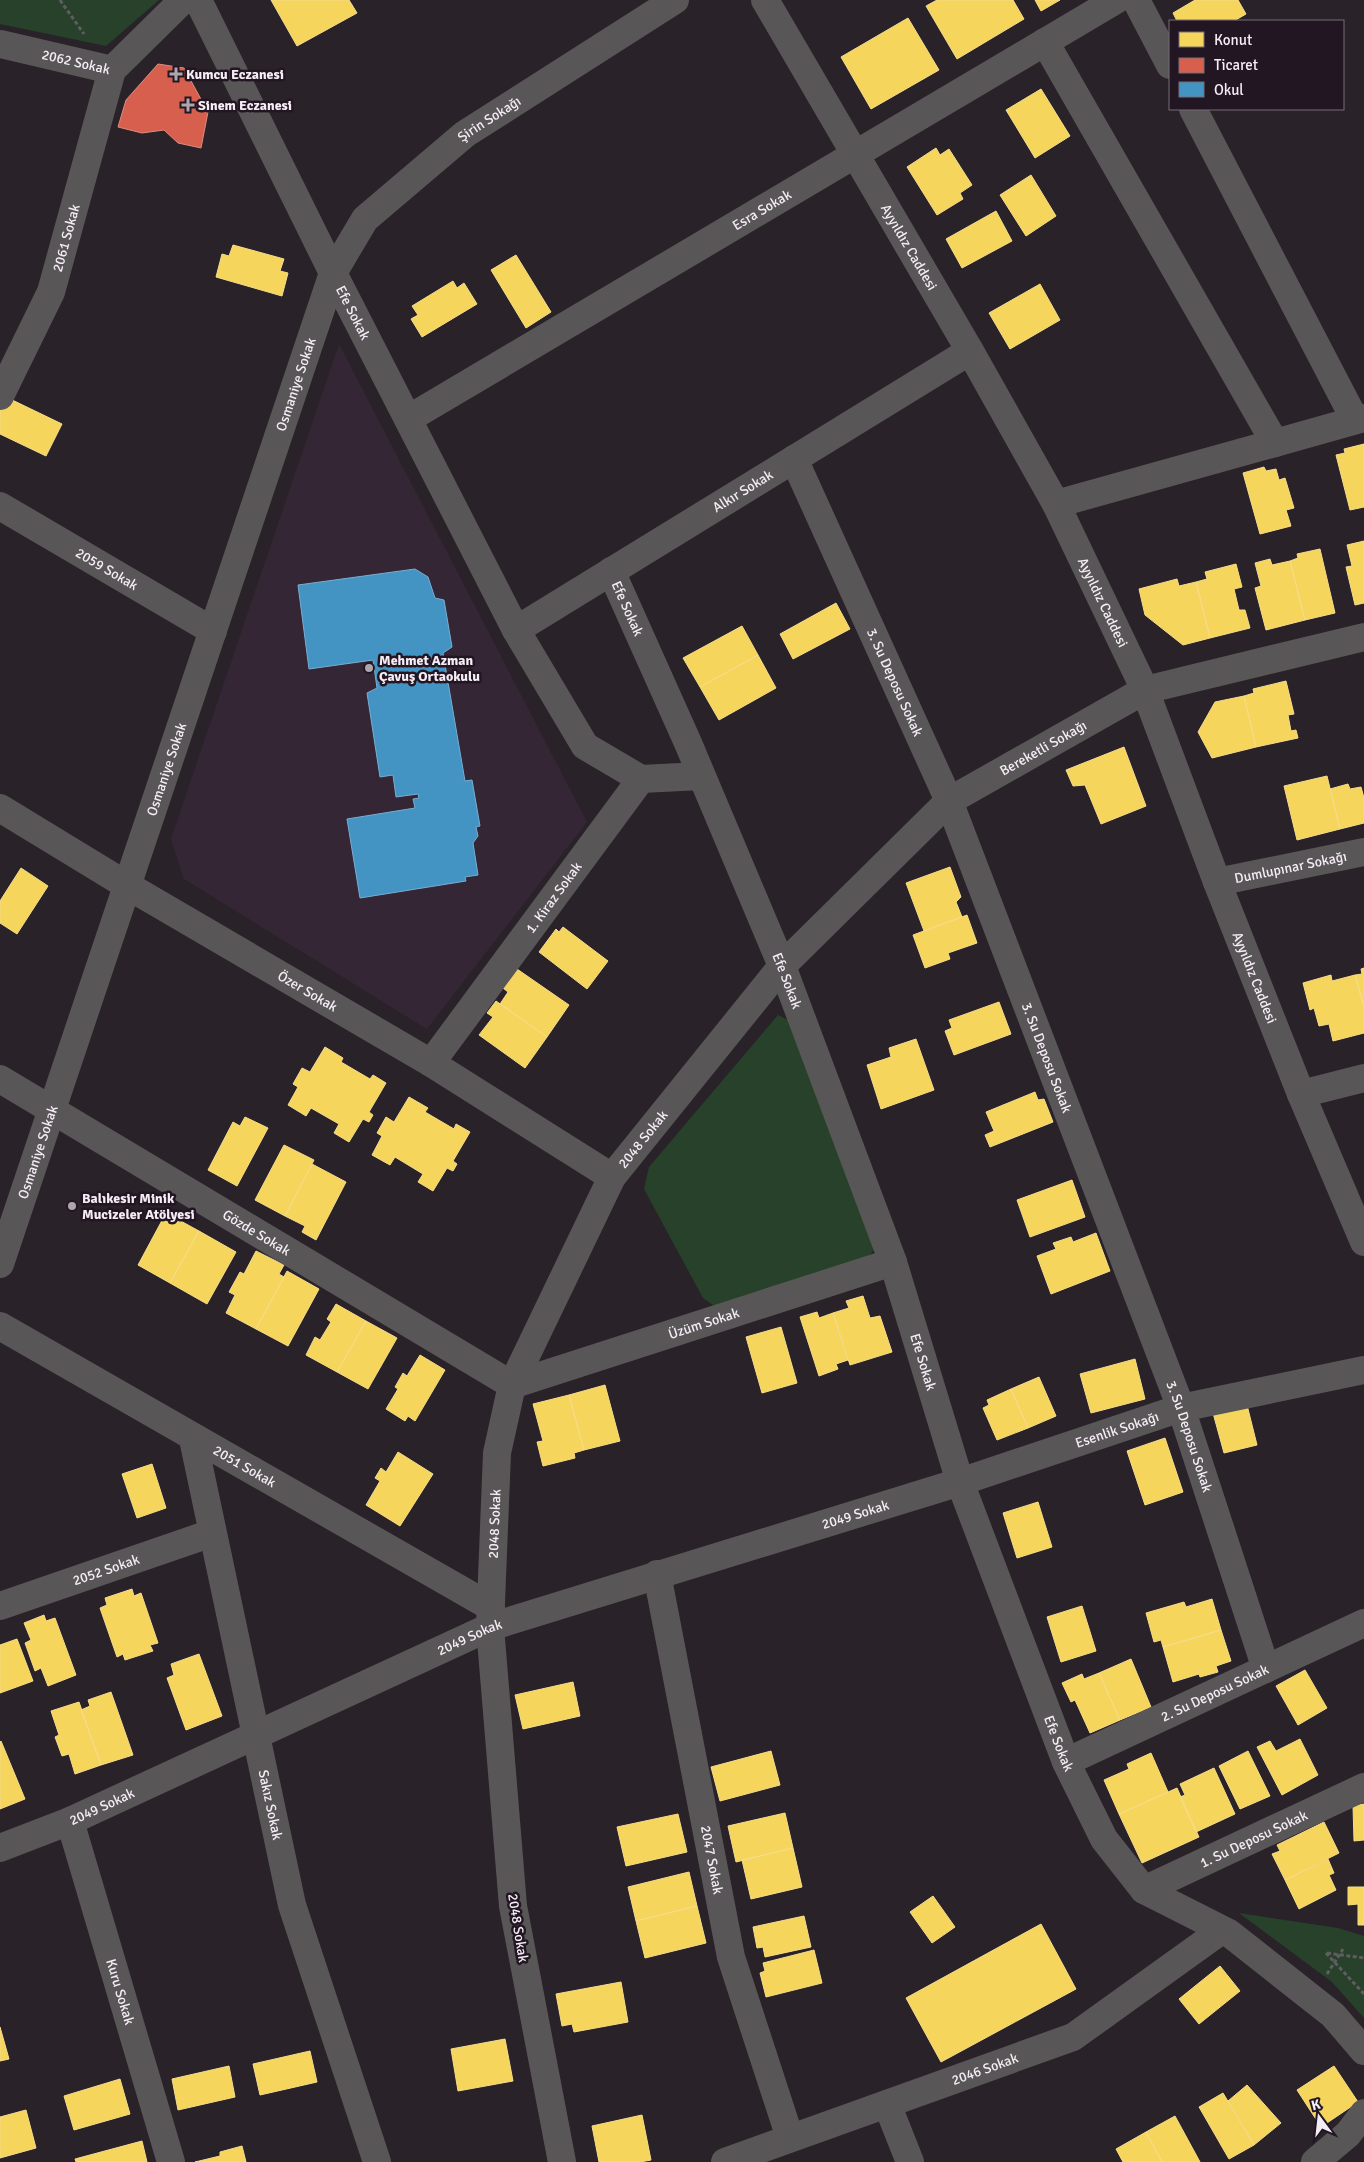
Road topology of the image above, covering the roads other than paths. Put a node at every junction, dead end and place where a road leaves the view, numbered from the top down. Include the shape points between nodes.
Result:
1 (183, 0) edge
2 (198, 0) edge
3 (675, 0) edge
4 (765, 0) edge
5 (1116, 0) edge
6 (1136, 0) edge
7 (1045, 42) junction
8 (0, 44) edge
9 (1169, 63) edge
10 (112, 70) junction
11 (1194, 110) edge
12 (854, 155) junction
13 (334, 273) junction
14 (970, 351) junction
15 (0, 396) edge
16 (408, 419) junction
17 (1360, 419) edge
18 (1275, 443) junction
19 (794, 460) junction
20 (1056, 504) junction
21 (0, 506) edge
22 (611, 571) junction
23 (516, 630) junction
24 (213, 632) junction
25 (1364, 637) edge
26 (1144, 690) junction
27 (702, 776) junction
28 (642, 778) junction
29 (949, 801) junction
30 (0, 808) edge
31 (1364, 852) edge
32 (1217, 882) junction
33 (128, 886) junction
34 (782, 966) junction
35 (431, 1063) junction
36 (1364, 1078) edge
37 (0, 1079) edge
38 (1301, 1094) junction
39 (51, 1109) junction
40 (612, 1177) junction
41 (1364, 1242) edge
42 (893, 1262) junction
43 (0, 1264) edge
44 (0, 1326) edge
45 (1364, 1370) edge
46 (512, 1385) junction
47 (1181, 1408) junction
48 (194, 1439) junction
49 (960, 1482) junction
50 (212, 1533) junction
51 (657, 1574) junction
52 (0, 1606) edge
53 (490, 1617) junction
54 (1364, 1623) edge
55 (1266, 1668) junction
56 (257, 1734) junction
57 (1066, 1762) junction
58 (1364, 1787) edge
59 (70, 1821) junction
60 (0, 1848) edge
61 (1144, 1890) junction
62 (1222, 1930) junction
63 (1364, 2051) edge
64 (887, 2104) junction
65 (1364, 2113) edge
66 (790, 2138) junction
67 (171, 2162) edge
68 (377, 2162) edge
69 (562, 2162) edge
70 (724, 2162) edge
71 (910, 2162) edge
72 (1314, 2162) edge

1 - 10 street, 2062 Sokak
2 - 13 street, Efe Sokak
3 - 13 street, Şirin Sokağı via 464,134 365,218
4 - 12 street, Ayyıldız Caddesi
5 - 7 street, Esra Sokak
6 - 9 street
7 - 12 street, Esra Sokak
7 - 18 street
8 - 10 street, 2062 Sokak
10 - 15 street, 2061 Sokak via 51,292
11 - 17 street
12 - 14 street, Ayyıldız Caddesi
12 - 16 street, Esra Sokak
13 - 16 street, Efe Sokak
13 - 24 street, Osmaniye Sokak
14 - 19 street, Alkır Sokak
14 - 20 street, Ayyıldız Caddesi
16 - 23 street, Efe Sokak
17 - 18 street
18 - 20 street
19 - 22 street, Alkır Sokak
19 - 29 street, 3. Su Deposu Sokak
20 - 26 street, Ayyıldız Caddesi
21 - 24 street, 2059 Sokak
22 - 23 street, Alkır Sokak
22 - 27 street, Efe Sokak
23 - 28 street, Efe Sokak via 585,746
24 - 33 street, Osmaniye Sokak
25 - 26 street, Bereketli Sokağı
26 - 29 street, Bereketli Sokağı
26 - 32 street, Ayyıldız Caddesi
27 - 28 street
27 - 34 street, Efe Sokak
28 - 35 street, 1. Kiraz Sokak
29 - 34 street, Bereketli Sokağı
29 - 47 street, 3. Su Deposu Sokak
30 - 33 street, Özer Sokak
31 - 32 street, Dumlupınar Sokağı
32 - 38 street, Ayyıldız Caddesi
33 - 35 street, Özer Sokak
33 - 39 street, Osmaniye Sokak
34 - 40 street, 2048 Sokak
34 - 42 street, Efe Sokak
35 - 40 street, Özer Sokak
36 - 38 street
37 - 39 street, Gözde Sokak
38 - 41 street, Ayyıldız Caddesi
39 - 43 street, Osmaniye Sokak
39 - 46 street, Gözde Sokak
40 - 46 street, 2048 Sokak
42 - 46 street, Üzüm Sokak
42 - 49 street, Efe Sokak
44 - 48 street, 2051 Sokak
45 - 47 street, Esenlik Sokağı
46 - 53 street, 2048 Sokak via 496,1452
47 - 49 street, Esenlik Sokağı
47 - 55 street, 3. Su Deposu Sokak
48 - 50 street, Sakız Sokak
48 - 53 street, 2051 Sokak
49 - 51 street, 2049 Sokak
49 - 57 street, Efe Sokak
50 - 52 street, 2052 Sokak
50 - 56 street, Sakız Sokak
51 - 53 street, 2049 Sokak
51 - 66 street, 2047 Sokak via 731,1958
53 - 56 street, 2049 Sokak
53 - 69 street, 2048 Sokak via 513,1906
54 - 55 street, 2. Su Deposu Sokak
55 - 57 street, 2. Su Deposu Sokak
56 - 59 street, 2049 Sokak
56 - 68 street, Sakız Sokak via 292,1905
57 - 61 street, Efe Sokak via 1104,1839
58 - 61 street, 1. Su Deposu Sokak
59 - 60 street, 2049 Sokak
59 - 67 street, Kuru Sokak
61 - 62 street, Efe Sokak
62 - 63 street, Efe Sokak via 1333,2016
62 - 64 street, 2046 Sokak via 1073,2037
64 - 66 street, 2046 Sokak
64 - 71 street
65 - 72 street via 1348,2134
66 - 70 street, 2046 Sokak

